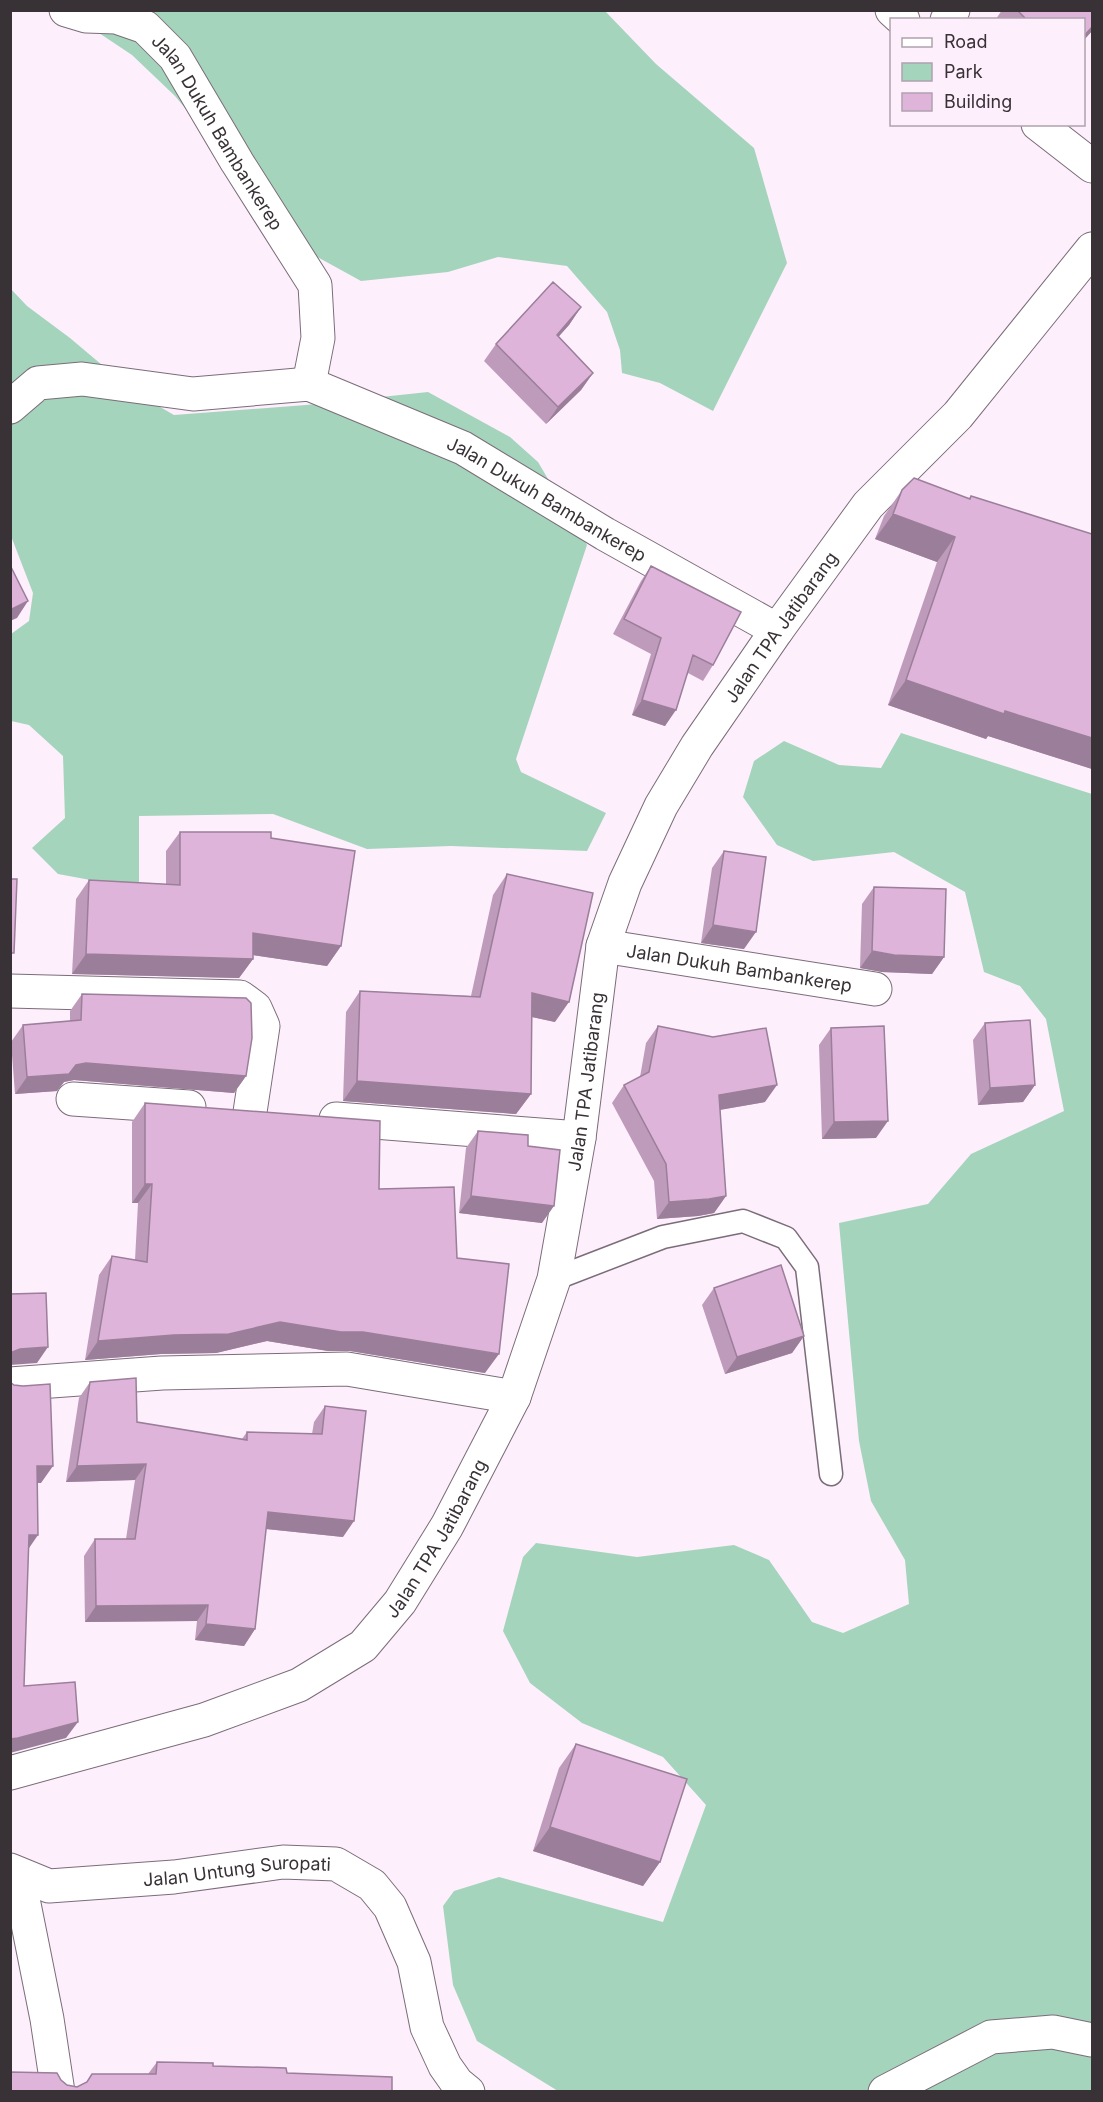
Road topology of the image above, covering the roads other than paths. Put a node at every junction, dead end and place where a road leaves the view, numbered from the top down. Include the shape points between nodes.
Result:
1 (66, 10) edge
2 (1041, 126) edge
3 (1092, 166) edge
4 (1092, 249) edge
5 (309, 384) junction
6 (10, 407) edge
7 (777, 630) junction
8 (603, 946) junction
9 (875, 989) dead end
10 (10, 991) edge
11 (73, 1099) dead end
12 (309, 1117) edge
13 (579, 1138) junction
14 (555, 1279) junction
15 (10, 1384) edge
16 (514, 1397) junction
17 (831, 1474) dead end
18 (10, 1773) edge
19 (14, 1872) edge
20 (1092, 2040) edge
21 (460, 2089) edge
22 (58, 2091) edge
23 (885, 2091) edge

1 - 5 street, Jalan Dukuh Bambankerep via 86,16 116,17 145,27 175,57 315,285 318,338
2 - 3 street
4 - 7 street, Jalan TPA Jatibarang via 958,415 868,505
5 - 6 street, Jalan Dukuh Bambankerep via 194,394 82,379 38,383
5 - 7 street, Jalan Dukuh Bambankerep via 463,448 605,534
7 - 8 street, Jalan TPA Jatibarang via 661,806 625,883
8 - 9 street, Jalan Dukuh Bambankerep
8 - 13 street, Jalan TPA Jatibarang
10 - 11 street via 240,997 255,1008 263,1026 262,1113
12 - 13 street
13 - 14 street, Jalan TPA Jatibarang
14 - 16 street, Jalan TPA Jatibarang
14 - 17 lane via 663,1237 743,1221 786,1239 807,1267
15 - 16 street via 162,1373 346,1369
16 - 18 street, Jalan TPA Jatibarang via 447,1526 400,1602 363,1646 299,1685 204,1720
19 - 21 street, Jalan Untung Suropati via 49,1886 174,1878 283,1862 336,1864 372,1885 390,1907 414,1962 427,2027
19 - 22 street via 47,2019
20 - 23 street via 1053,2032 991,2037

